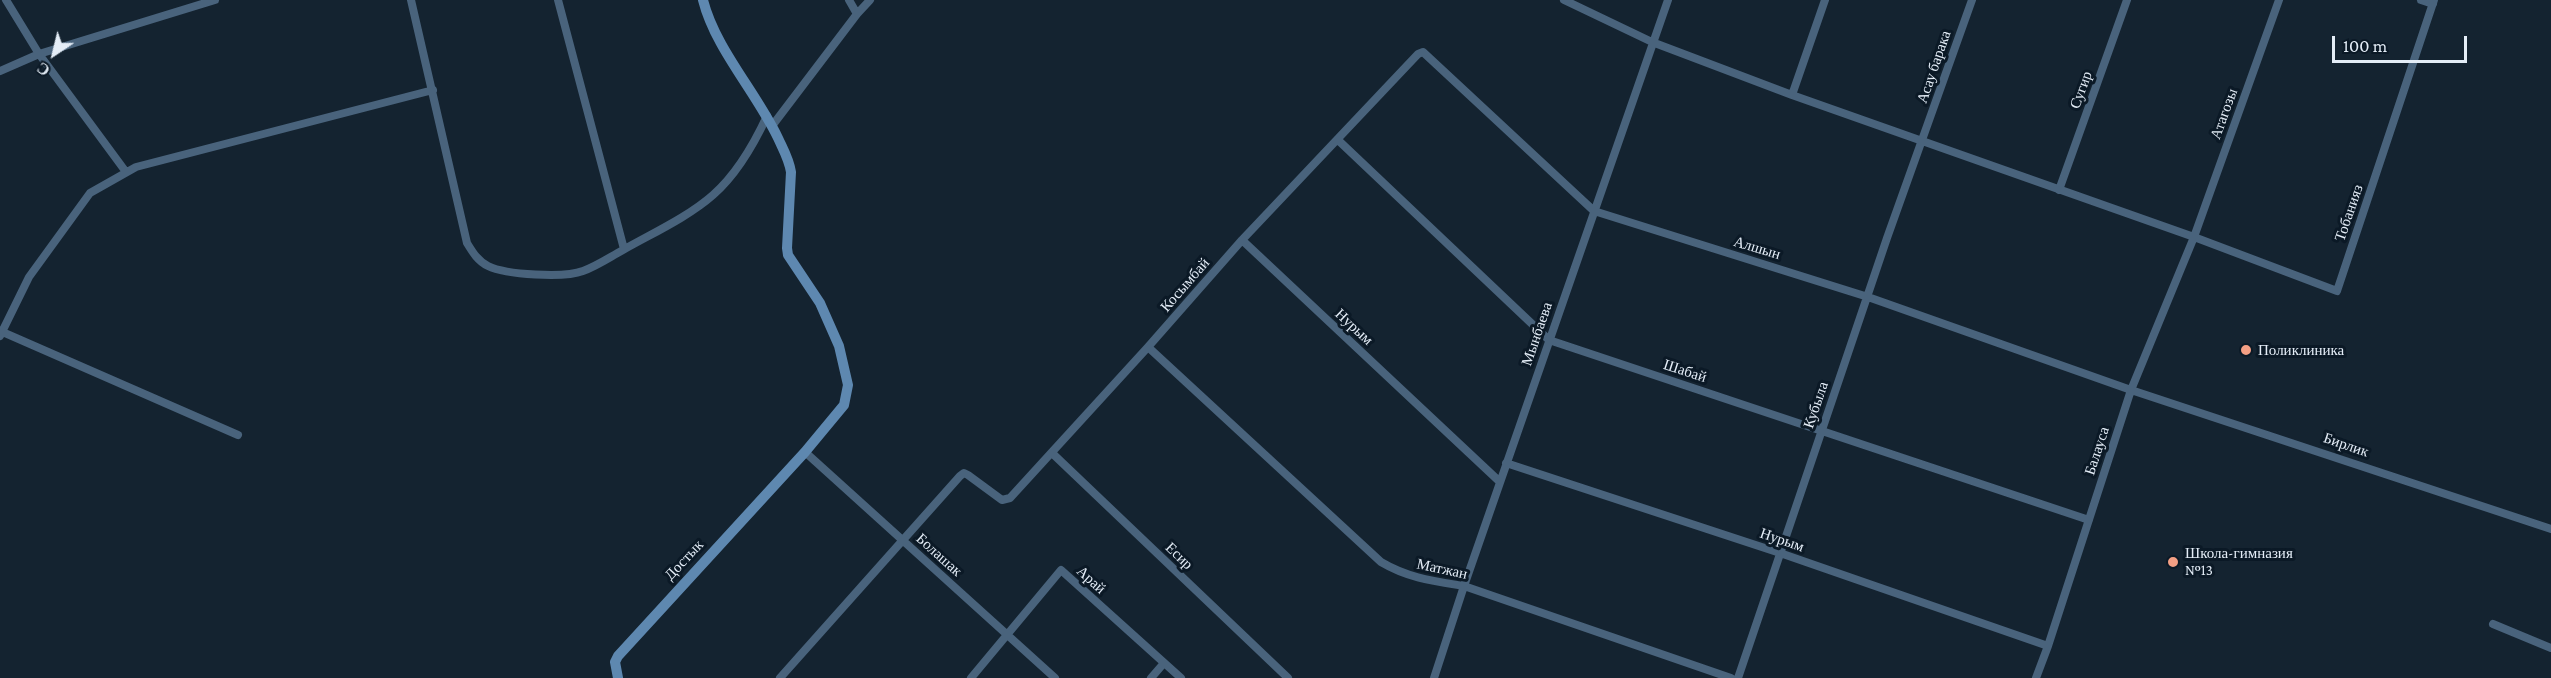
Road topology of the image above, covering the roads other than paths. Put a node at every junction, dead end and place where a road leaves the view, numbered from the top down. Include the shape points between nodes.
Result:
1 (6, 0) edge
2 (215, 0) edge
3 (411, 0) edge
4 (558, 0) edge
5 (703, 0) edge
6 (849, 0) edge
7 (870, 0) edge
8 (1564, 0) edge
9 (1668, 0) edge
10 (1824, 0) edge
11 (1972, 0) edge
12 (2127, 0) edge
13 (2279, 0) edge
14 (2421, 0) edge
15 (2434, 2) edge
16 (857, 14) junction
17 (1652, 42) junction
18 (1423, 52) joint
19 (39, 54) junction
20 (0, 71) edge
21 (433, 90) junction
22 (1792, 95) junction
23 (770, 121) junction
24 (1338, 140) junction
25 (1922, 142) junction
26 (126, 172) junction
27 (2059, 190) junction
28 (1594, 211) junction
29 (2194, 237) junction
30 (1242, 240) junction
31 (624, 249) junction
32 (1868, 297) junction
33 (1, 333) edge
34 (1549, 340) junction
35 (1148, 347) junction
36 (2131, 390) junction
37 (1822, 430) junction
38 (238, 435) dead end
39 (805, 452) junction
40 (1052, 453) junction
41 (1506, 463) junction
42 (1500, 482) junction
43 (2089, 520) junction
44 (2551, 529) edge
45 (902, 540) junction
46 (1780, 553) junction
47 (1464, 586) junction
48 (2493, 624) dead end
49 (1007, 635) junction
50 (2048, 646) junction
51 (2551, 648) edge
52 (1164, 663) junction
53 (618, 678) edge
54 (780, 678) edge
55 (971, 678) edge
56 (1055, 678) edge
57 (1151, 678) edge
58 (1181, 678) edge
59 (1288, 678) edge
60 (1434, 678) edge
61 (1731, 678) edge
62 (1738, 678) edge
63 (2036, 678) edge

1 - 19 street
2 - 19 street
3 - 21 street
4 - 31 street
5 - 23 street, Достык via 713,28
6 - 16 street
7 - 16 street
8 - 17 street
9 - 17 street, Мынбаева
10 - 22 street
11 - 25 street, Асау барака
12 - 27 street, Сугир
13 - 29 street, Атагозы
14 - 15 street
15 - 29 street, Тобанияз via 2337,291
16 - 23 street
17 - 22 street
17 - 28 street, Мынбаева
18 - 24 street, Косымбай
18 - 28 street, Алшын
19 - 20 street
19 - 26 street
21 - 26 street
21 - 31 street via 467,243 474,255 501,270 568,275 584,271
22 - 25 street
23 - 31 street via 712,196
23 - 39 street, Достык via 791,172 788,255 820,303 839,346 848,386 840,411
24 - 30 street, Косымбай
24 - 34 street, Шабай
25 - 27 street
25 - 32 street, Кубыла
26 - 33 street via 90,193 29,277
27 - 29 street
28 - 32 street, Алшын
28 - 34 street, Мынбаева
29 - 36 street, Балауса
30 - 35 street, Косымбай
30 - 42 street, Нурым
32 - 36 street, Алшын
32 - 37 street, Кубыла
33 - 38 street
34 - 37 street, Шабай
34 - 41 street, Мынбаева
35 - 40 street, Косымбай
35 - 47 street, Матжан via 1381,562 1419,579
36 - 43 street, Балауса
36 - 44 street, Бирлик
37 - 43 street, Шабай
37 - 46 street, Кубыла
39 - 45 street, Болашак
39 - 53 street, Достык via 618,656
40 - 45 street, Косымбай via 1006,501 964,473
40 - 59 street, Есир
41 - 42 street, Мынбаева
41 - 46 street, Нурым
42 - 47 street, Мынбаева
43 - 50 street, Балауса
45 - 49 street, Болашак
45 - 54 street
46 - 50 street, Нурым
46 - 62 street, Кубыла
47 - 60 street, Мынбаева
47 - 61 street, Матжан
48 - 51 street
49 - 52 street, Арай via 1061,570
49 - 55 street, Арай
49 - 56 street, Болашак
50 - 63 street, Балауса
52 - 57 street
52 - 58 street, Арай

